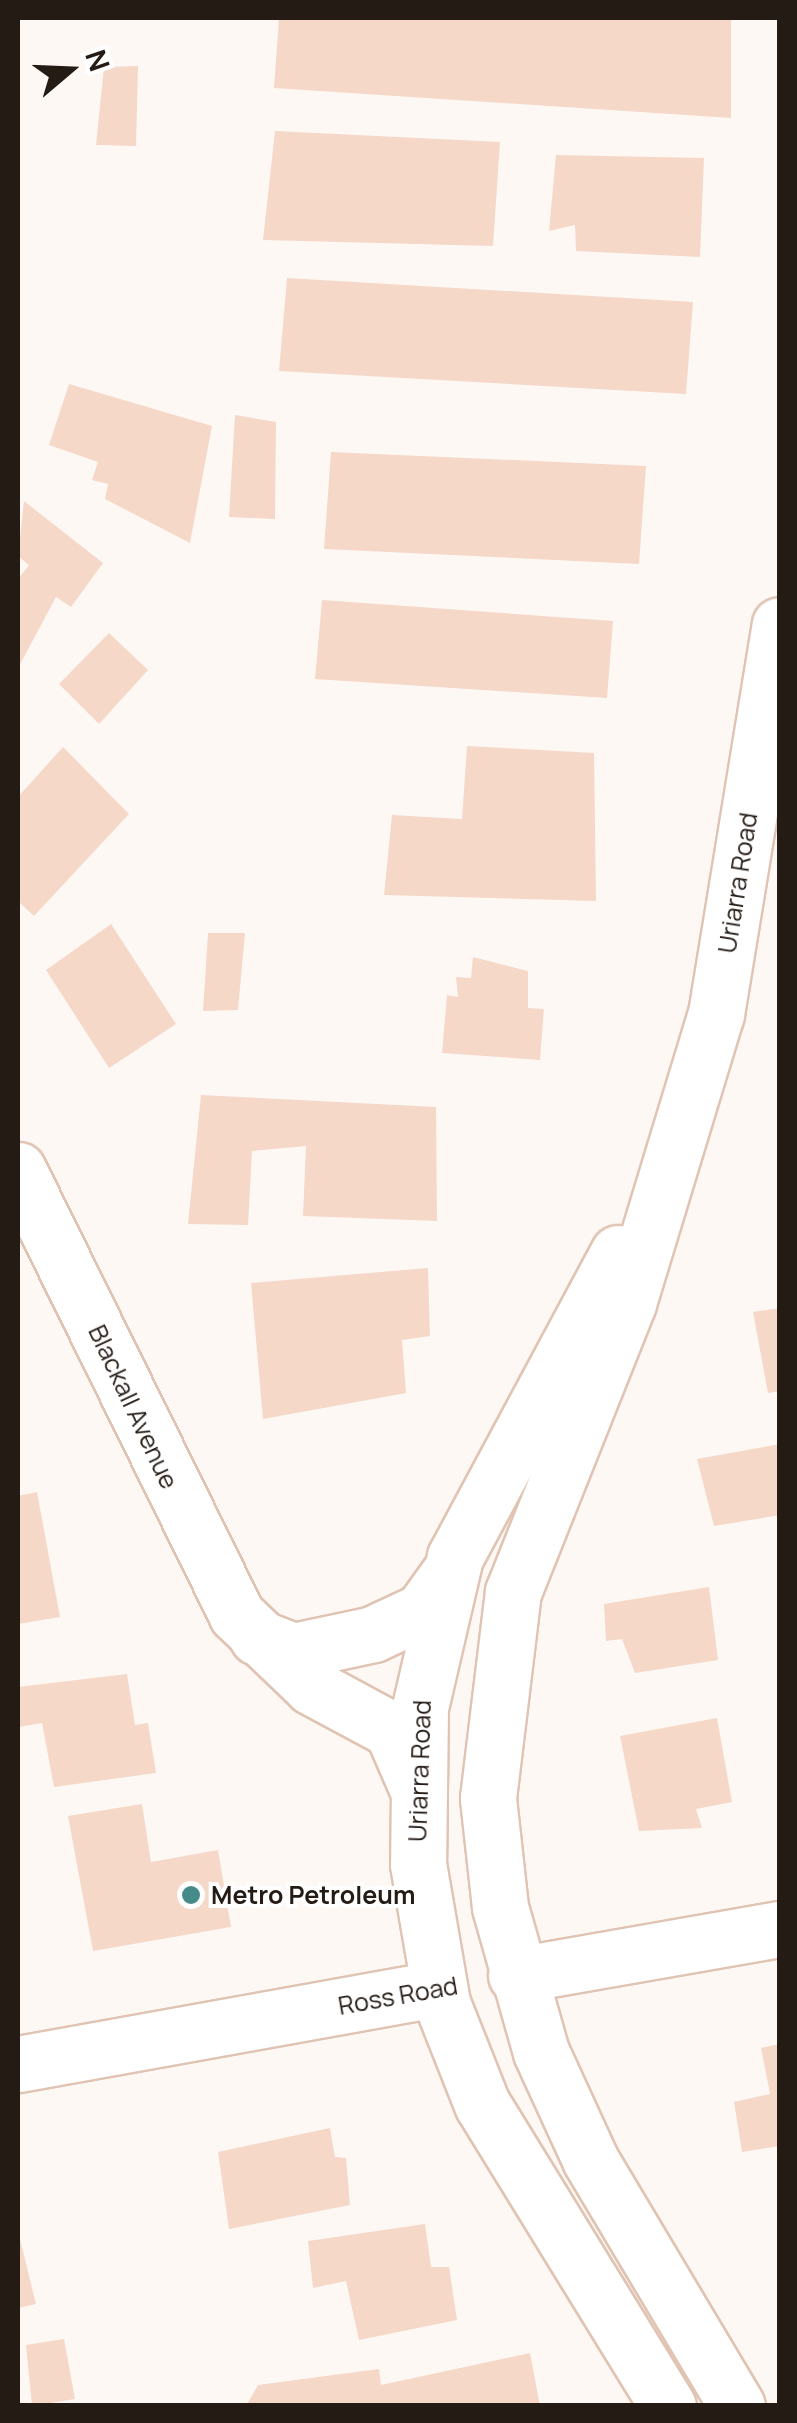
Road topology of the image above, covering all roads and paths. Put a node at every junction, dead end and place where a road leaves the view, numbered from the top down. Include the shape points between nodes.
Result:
1 (780, 626) edge
2 (684, 1137) junction
3 (18, 1170) edge
4 (450, 1572) junction
5 (257, 1637) junction
6 (418, 1790) junction
7 (780, 1930) edge
8 (516, 1974) junction
9 (439, 1988) junction
10 (18, 2064) edge
11 (668, 2406) edge
12 (737, 2406) edge

1 - 2 main road, Uriarra Road via 720,994
2 - 4 main road, Uriarra Road via 480,1500
2 - 8 main road, Uriarra Road via 505,1627 488,1798
3 - 5 main road, Blackall Avenue via 207,1563
4 - 5 main road via 422,1610 373,1634 294,1650
4 - 6 main road, Uriarra Road via 430,1646
5 - 6 main road, Blackall Avenue via 312,1687 392,1730
6 - 9 main road, Uriarra Road via 420,1888
7 - 8 main road, Ross Road
8 - 9 main road, Ross Road
8 - 12 main road, Uriarra Road via 590,2158
9 - 10 main road, Ross Road
9 - 11 main road, Uriarra Road via 500,2140

